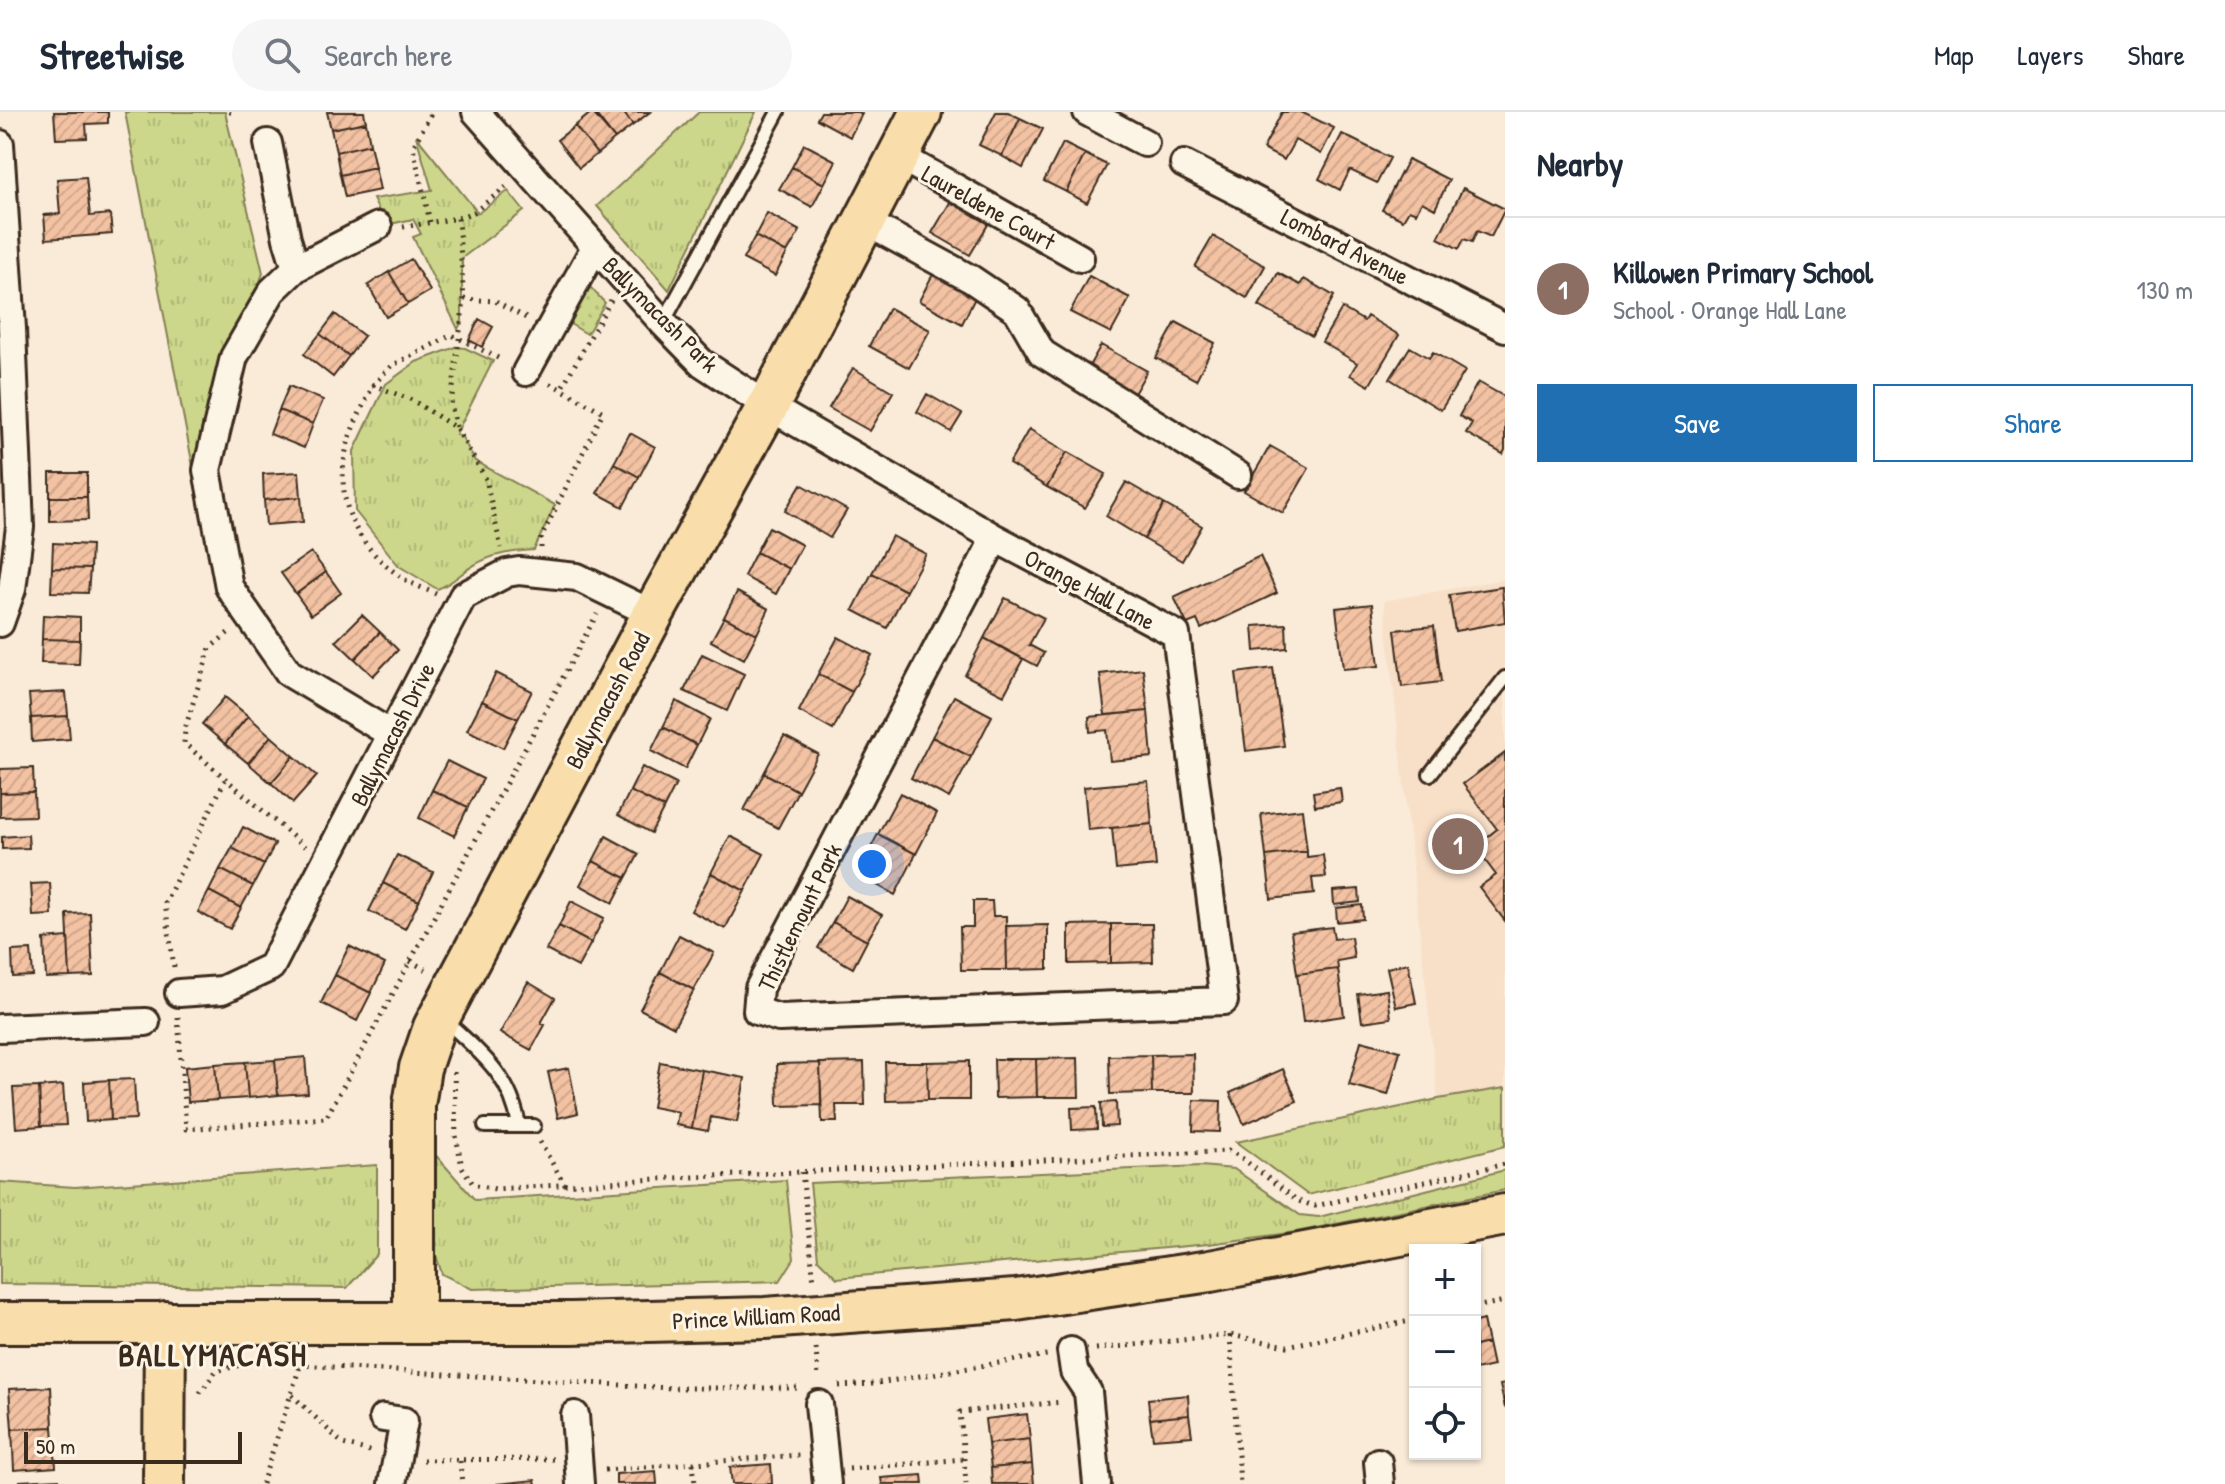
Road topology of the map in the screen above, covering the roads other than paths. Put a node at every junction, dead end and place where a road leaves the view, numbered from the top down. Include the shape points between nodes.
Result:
1 (778, 112) edge
2 (921, 112) edge
3 (1087, 112) edge
4 (489, 117) edge
5 (268, 143) dead end
6 (1145, 143) dead end
7 (0, 144) edge
8 (899, 156) junction
9 (1184, 164) dead end
10 (864, 221) junction
11 (378, 226) road end
12 (595, 247) junction
13 (1080, 258) dead end
14 (296, 268) junction
15 (663, 323) junction
16 (1504, 326) edge
17 (526, 372) dead end
18 (768, 406) junction
19 (1238, 475) dead end
20 (10, 528) edge
21 (995, 538) junction
22 (653, 614) junction
23 (0, 623) edge
24 (1505, 678) edge
25 (391, 734) junction
26 (1430, 774) dead end
27 (179, 993) dead end
28 (1224, 1001) joint
29 (146, 1022) dead end
30 (437, 1022) junction
31 (0, 1028) edge
32 (485, 1126) dead end
33 (519, 1126) junction
34 (534, 1126) road end
35 (1505, 1215) edge
36 (165, 1322) junction
37 (414, 1322) junction
38 (0, 1323) edge
39 (1071, 1351) road end
40 (819, 1395) road end
41 (575, 1415) dead end
42 (383, 1418) dead end
43 (825, 1470) edge
44 (579, 1472) edge
45 (164, 1484) edge
46 (392, 1484) edge
47 (1097, 1484) edge

1 - 15 lane
2 - 8 main road, Ballymacash Road
3 - 6 street
4 - 12 street, Ballymacash Park via 527,171
5 - 14 street
7 - 20 street via 12,329
8 - 10 main road, Ballymacash Road
8 - 13 street, Laureldene Court
9 - 16 street, Lombard Avenue
10 - 18 main road, Ballymacash Road
10 - 19 street via 1017,310 1042,353
11 - 14 street
12 - 15 street, Ballymacash Park
12 - 17 street, Ballymacash Park
14 - 25 street via 272,291 234,357 207,470 229,587 289,673
15 - 18 street, Ballymacash Park via 702,363
18 - 21 street, Orange Hall Lane
18 - 22 main road, Ballymacash Road
20 - 23 street via 12,589
21 - 28 street, Orange Hall Lane via 1176,634
21 - 28 street, Thistlemount Park via 759,988 757,1011 779,1018
22 - 25 street, Ballymacash Drive via 577,577 507,573 463,596
22 - 30 main road, Ballymacash Road
24 - 26 lane
25 - 27 street, Ballymacash Drive via 271,967 222,990
29 - 31 street
30 - 33 lane via 496,1067 516,1107
30 - 37 main road, Ballymacash Road via 420,1068 414,1105
32 - 33 lane
33 - 34 lane
35 - 37 main road, Prince William Road via 1210,1271 1016,1300 750,1318
36 - 37 main road, Prince William Road
36 - 38 main road, Prince William Road
36 - 45 main road
39 - 47 street via 1074,1371 1088,1392
40 - 43 street
41 - 44 street
42 - 46 street via 404,1421

